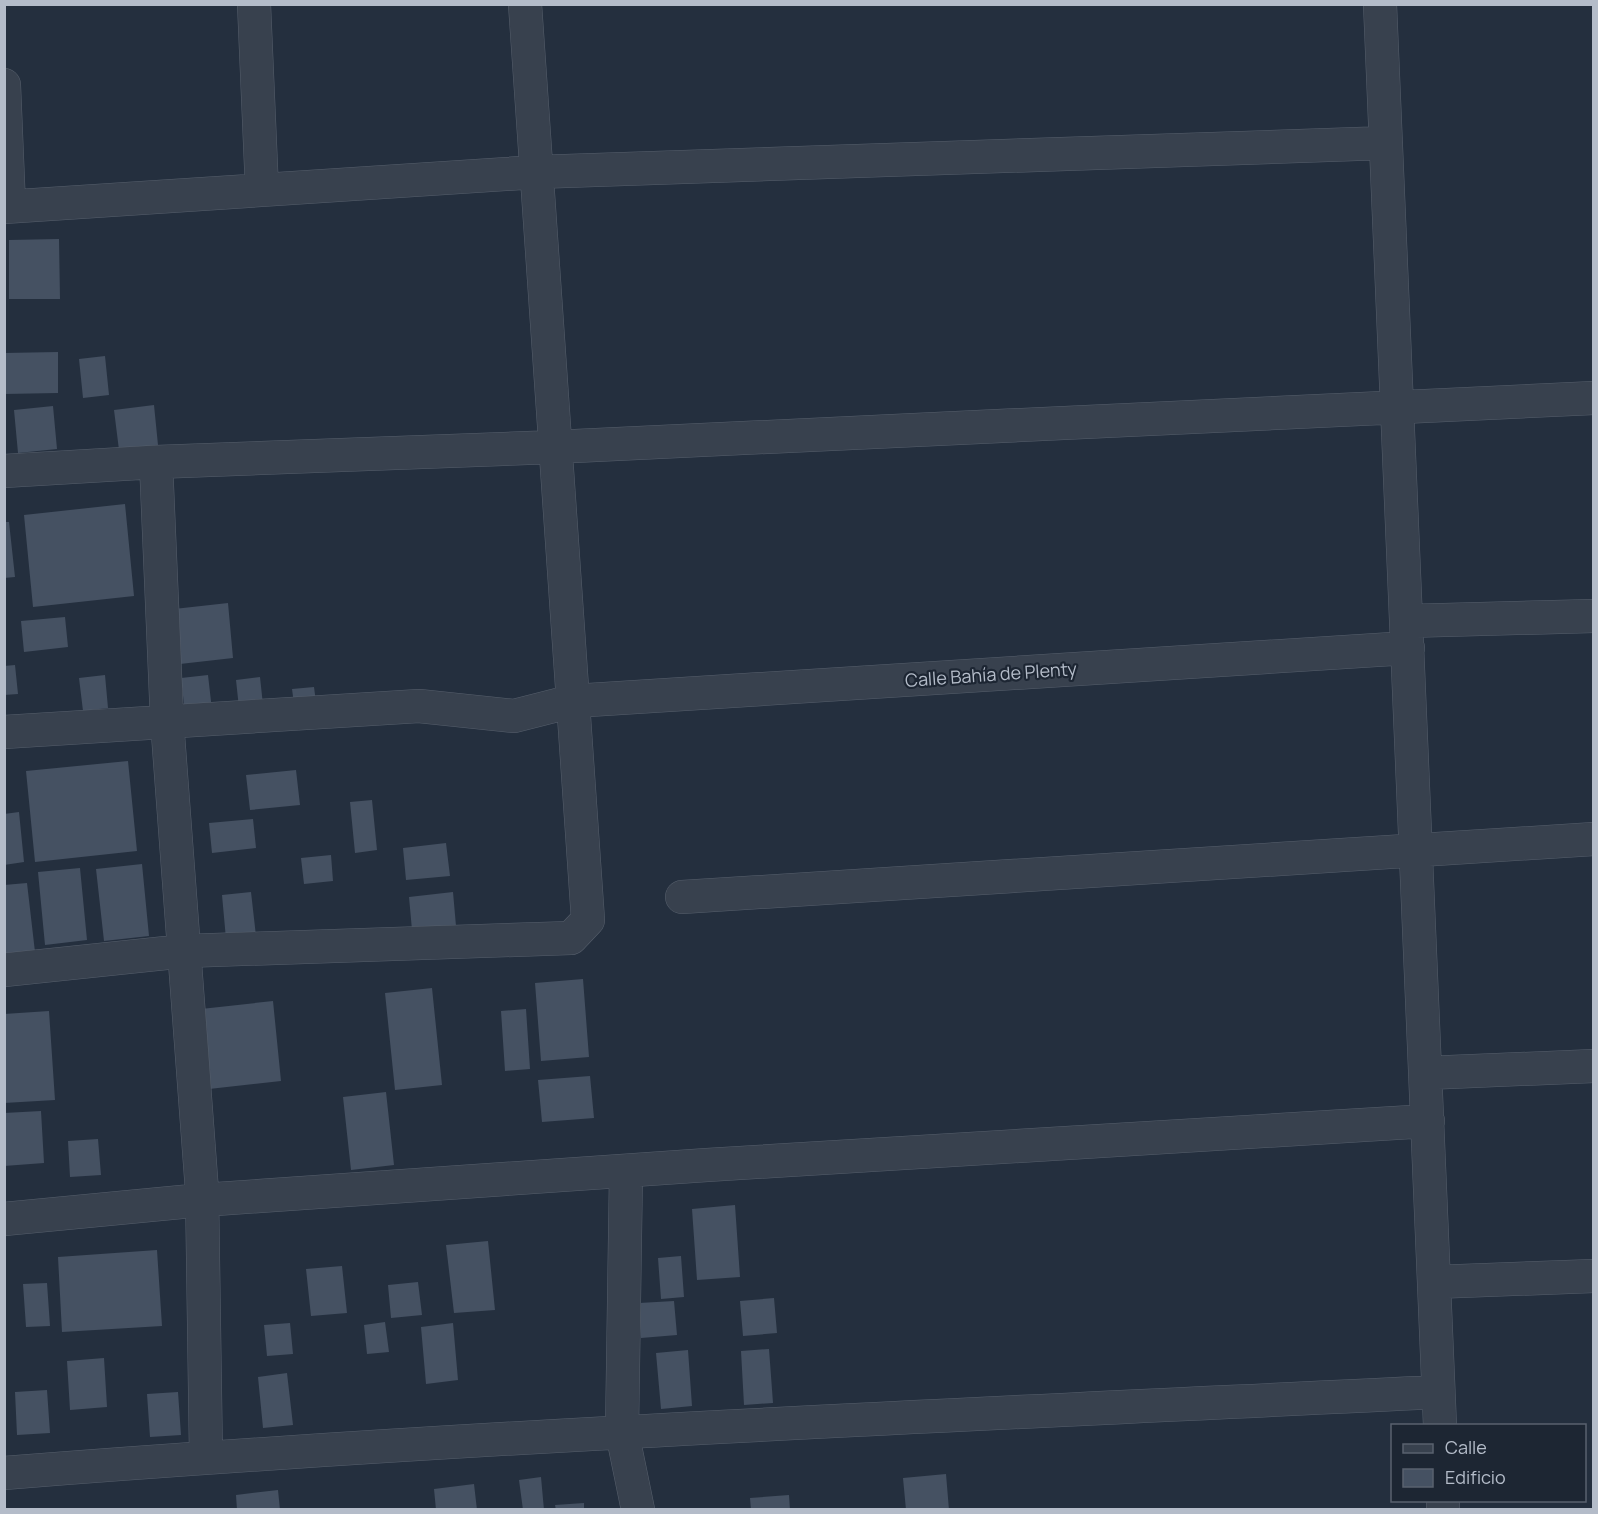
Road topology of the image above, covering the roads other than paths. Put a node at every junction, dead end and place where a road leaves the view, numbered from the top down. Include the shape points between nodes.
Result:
1 (254, 4) edge
2 (525, 4) edge
3 (1380, 4) edge
4 (4, 86) edge
5 (1386, 142) junction
6 (536, 172) junction
7 (262, 190) junction
8 (7, 207) edge
9 (1593, 398) edge
10 (1398, 408) junction
11 (554, 447) junction
12 (156, 462) junction
13 (4, 471) edge
14 (1593, 616) edge
15 (1408, 635) junction
16 (573, 701) junction
17 (167, 721) junction
18 (4, 732) edge
19 (1593, 839) edge
20 (1416, 850) junction
21 (682, 897) dead end
22 (185, 951) junction
23 (4, 970) edge
24 (1593, 1066) edge
25 (1426, 1073) junction
26 (1428, 1121) junction
27 (626, 1172) junction
28 (202, 1200) junction
29 (4, 1219) edge
30 (1593, 1276) edge
31 (1434, 1282) junction
32 (1438, 1392) junction
33 (1440, 1424) edge
34 (622, 1432) junction
35 (206, 1457) junction
36 (4, 1473) edge
37 (638, 1509) edge

1 - 7 street
2 - 6 street
3 - 5 street
4 - 8 street
5 - 6 street
5 - 10 street
6 - 7 street
6 - 11 street
7 - 8 street
9 - 10 street
10 - 11 street
10 - 15 street
11 - 12 street
11 - 16 street
12 - 13 street
12 - 17 street
14 - 15 street, Calle Bahía de Plenty
15 - 16 street, Calle Bahía de Plenty
15 - 20 street
16 - 17 street, Calle Bahía de Plenty via 514,716 419,706
16 - 22 street via 588,920 571,938
17 - 18 street, Calle Bahía de Plenty
17 - 22 street
19 - 20 street
20 - 21 street
20 - 25 street
22 - 23 street
22 - 28 street
24 - 25 street
25 - 26 street
26 - 27 street
26 - 31 street
27 - 28 street
27 - 34 street
28 - 29 street
28 - 35 street
30 - 31 street
31 - 32 street
32 - 33 street
32 - 34 street
34 - 35 street
34 - 37 street
35 - 36 street

